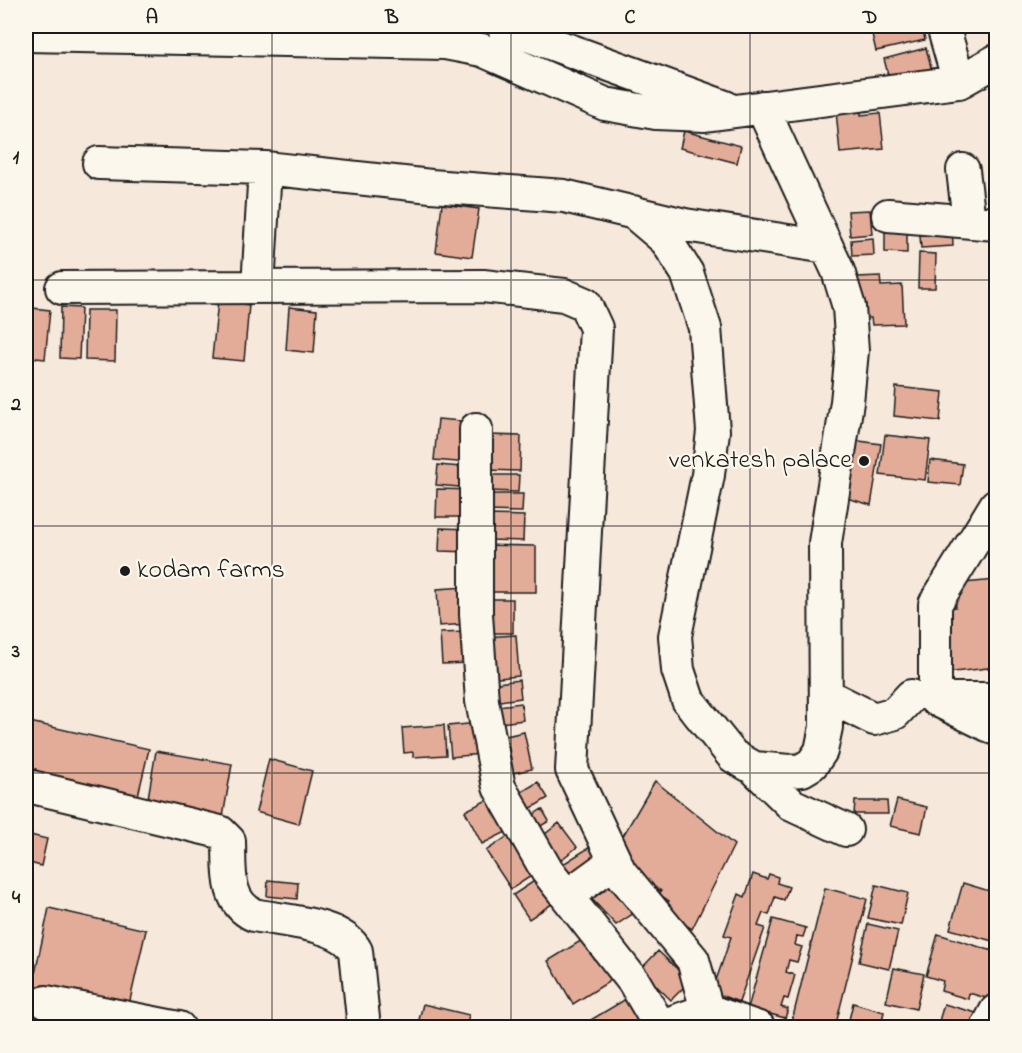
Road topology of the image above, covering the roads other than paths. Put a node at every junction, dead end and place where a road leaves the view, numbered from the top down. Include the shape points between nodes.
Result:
1 (503, 26) edge
2 (943, 26) edge
3 (26, 35) edge
4 (996, 61) edge
5 (959, 82) junction
6 (749, 109) junction
7 (99, 163) dead end
8 (265, 168) junction
9 (963, 170) dead end
10 (633, 212) junction
11 (888, 214) dead end
12 (983, 223) edge
13 (827, 247) junction
14 (258, 287) junction
15 (63, 288) dead end
16 (476, 429) dead end
17 (996, 505) edge
18 (826, 695) junction
19 (923, 698) junction
20 (996, 699) edge
21 (996, 729) edge
22 (754, 768) junction
23 (32, 787) dead end
24 (846, 830) dead end
25 (615, 861) junction
26 (567, 896) junction
27 (46, 1002) dead end
28 (707, 1010) junction
29 (996, 1011) edge
30 (661, 1027) edge
31 (179, 1028) edge
32 (364, 1028) edge
33 (759, 1028) edge
34 (987, 1028) edge

1 - 6 street
2 - 5 street
3 - 6 street via 445,43 482,50 605,104 705,115
4 - 5 street
5 - 6 street
6 - 13 street
7 - 8 street
8 - 10 street via 564,196
8 - 14 street
9 - 12 street
10 - 13 street via 685,225
10 - 22 street via 666,240 687,273 705,328 713,431 708,475 675,636 678,670 688,700 733,756
11 - 12 street
13 - 18 street via 849,307 852,351 825,543
14 - 15 street
14 - 25 street via 483,286 577,298 591,312 596,328 572,770
16 - 26 street via 476,614 484,712 500,788 547,871
17 - 19 street via 935,604
18 - 19 street via 874,719
18 - 22 street via 826,727 821,751 812,764 790,771
19 - 20 street
19 - 21 street
22 - 24 street via 792,805
23 - 32 street via 220,832 229,841 228,877 243,910 333,931 352,944
25 - 26 street
25 - 28 street via 693,960
26 - 30 street via 634,982
27 - 31 street
28 - 30 street
28 - 33 street
29 - 34 street

